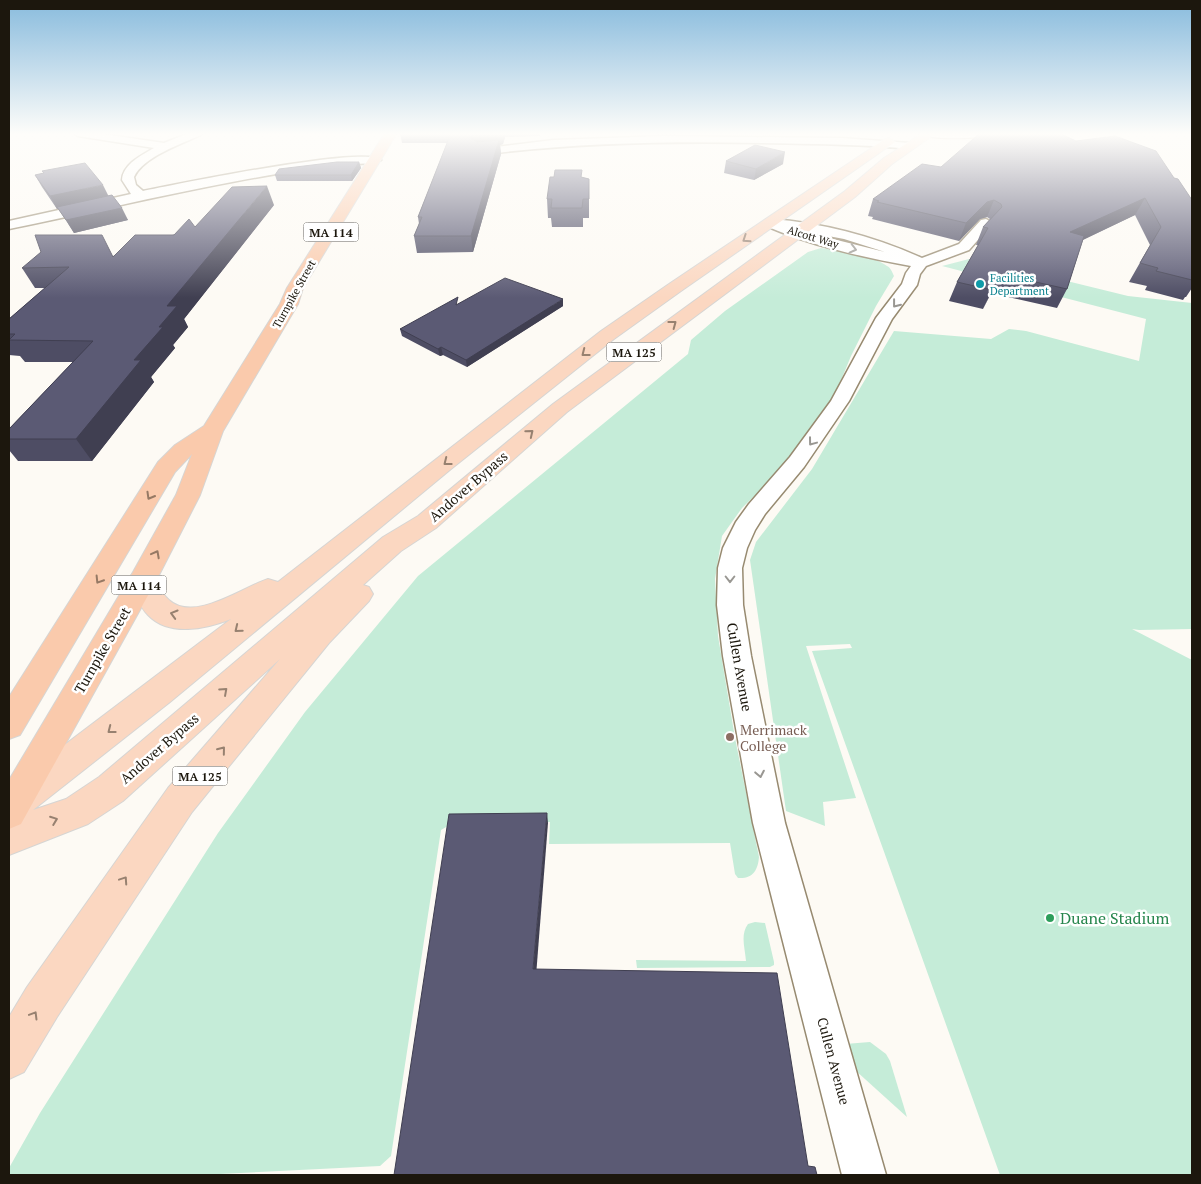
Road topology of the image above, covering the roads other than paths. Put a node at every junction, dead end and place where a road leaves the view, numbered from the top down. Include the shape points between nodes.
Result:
1 (134, 188) edge
2 (182, 188) edge
3 (357, 188) edge
4 (820, 188) edge
5 (856, 188) edge
6 (141, 196) junction
7 (771, 222) junction
8 (986, 223) edge
9 (9, 225) edge
10 (802, 229) junction
11 (921, 263) junction
12 (212, 431) junction
13 (427, 522) junction
14 (344, 544) junction
15 (142, 581) junction
16 (9, 725) edge
17 (10, 815) edge
18 (9, 1057) edge
19 (864, 1175) edge

1 - 6 street
2 - 6 street
3 - 12 highway, Turnpike Street / MA 114
4 - 7 main road, MA 125
5 - 10 main road, Andover Bypass / MA 125
6 - 9 street
7 - 10 street, Alcott Way
7 -> 14 main road, MA 125 via 672,288 584,353
8 - 11 street via 964,246
10 - 11 street, Alcott Way via 880,256
13 -> 10 main road, Andover Bypass / MA 125 via 560,408
11 -> 19 street, Cullen Avenue via 884,318 840,401 744,528 730,568 730,605 737,656 769,823
15 -> 12 highway, Turnpike Street / MA 114 via 188,495
12 -> 16 highway, Turnpike Street / MA 114 via 183,450 166,467
17 -> 13 main road, Andover Bypass / MA 125 via 76,812 111,789 392,544
18 -> 13 main road, MA 125 via 47,995 180,800 319,635 403,552
14 -> 15 main road via 243,603 198,617 184,617 162,610 152,600
14 -> 17 main road, MA 125 via 74,759
15 - 17 highway, Turnpike Street / MA 114

